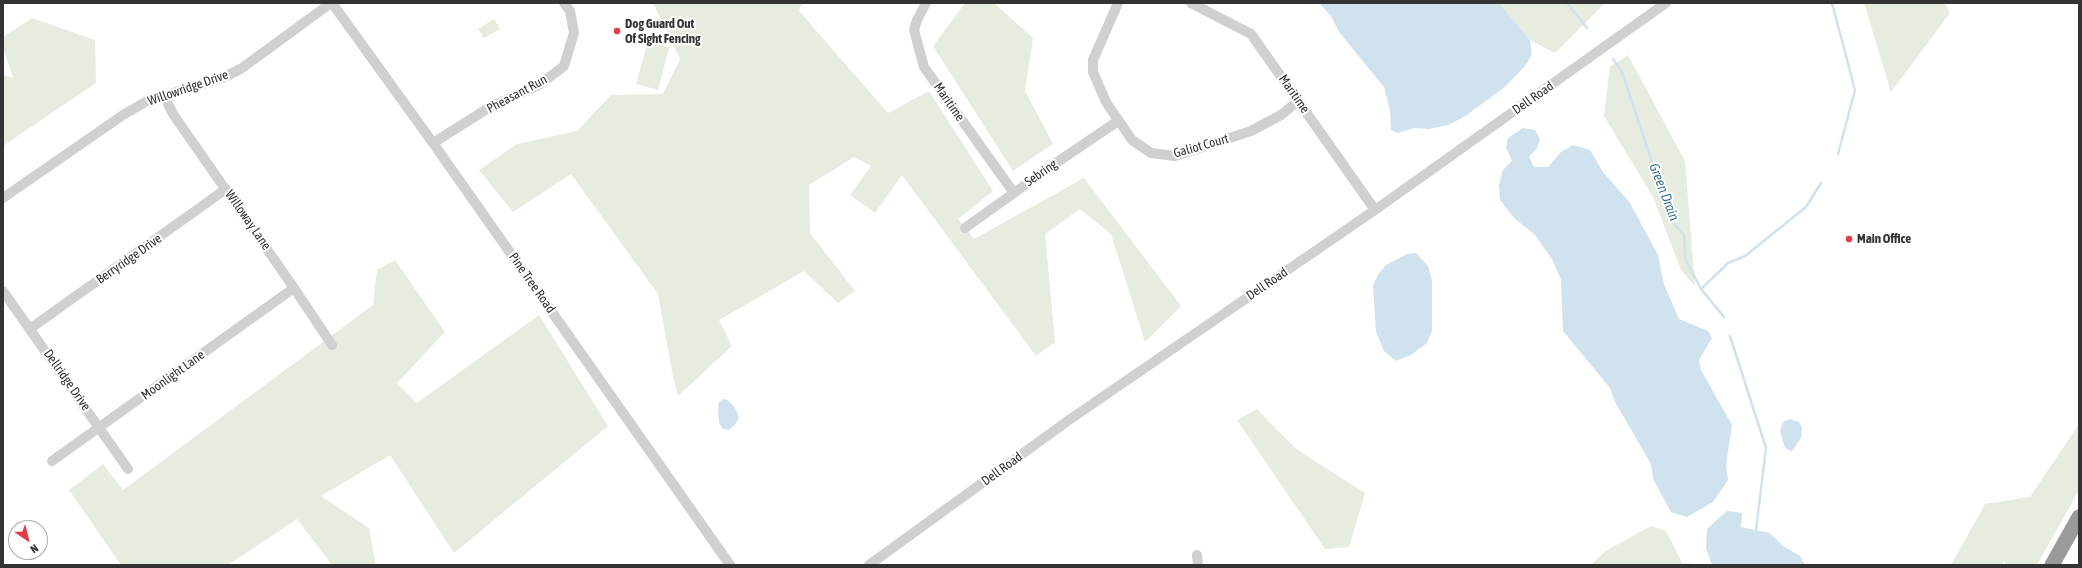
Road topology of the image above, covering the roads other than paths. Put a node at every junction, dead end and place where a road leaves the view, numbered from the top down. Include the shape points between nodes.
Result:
1 (332, 3) edge
2 (564, 3) edge
3 (926, 3) edge
4 (1118, 3) edge
5 (1191, 3) edge
6 (1666, 3) edge
7 (166, 95) junction
8 (1298, 101) junction
9 (1118, 121) junction
10 (433, 143) junction
11 (226, 189) junction
12 (1014, 193) junction
13 (4, 194) edge
14 (1375, 210) junction
15 (965, 228) dead end
16 (294, 288) junction
17 (3, 291) edge
18 (31, 328) junction
19 (332, 345) dead end
20 (100, 427) junction
21 (52, 460) dead end
22 (128, 469) dead end
23 (2079, 517) edge
24 (730, 565) edge
25 (869, 565) edge
26 (2052, 565) edge

1 - 7 street, Willowridge Drive via 236,71 197,87
1 - 10 street, Pine Tree Road
2 - 10 street, Pheasant Run via 570,11 574,33 564,66 539,85 490,107
3 - 12 street, Maritime via 914,30 924,66
4 - 9 street, Galiot Court via 1093,63 1093,72
5 - 8 street, Maritime via 1251,34
6 - 14 street, Dell Road
7 - 11 street, Willoway Lane via 173,114
7 - 13 street, Willowridge Drive via 147,101 123,115
8 - 9 street, Galiot Court via 1281,115 1251,131 1175,156 1151,153 1132,140
8 - 14 street, Maritime
9 - 12 street, Sebring
10 - 24 street, Pine Tree Road
11 - 16 street, Willoway Lane
11 - 18 street, Berryridge Drive
12 - 15 street, Sebring
14 - 25 street, Dell Road via 1069,420
16 - 19 street, Willoway Lane
16 - 20 street, Moonlight Lane
17 - 18 street, Dellridge Drive
18 - 20 street, Dellridge Drive
20 - 21 street, Moonlight Lane
20 - 22 street, Dellridge Drive
23 - 26 highway

